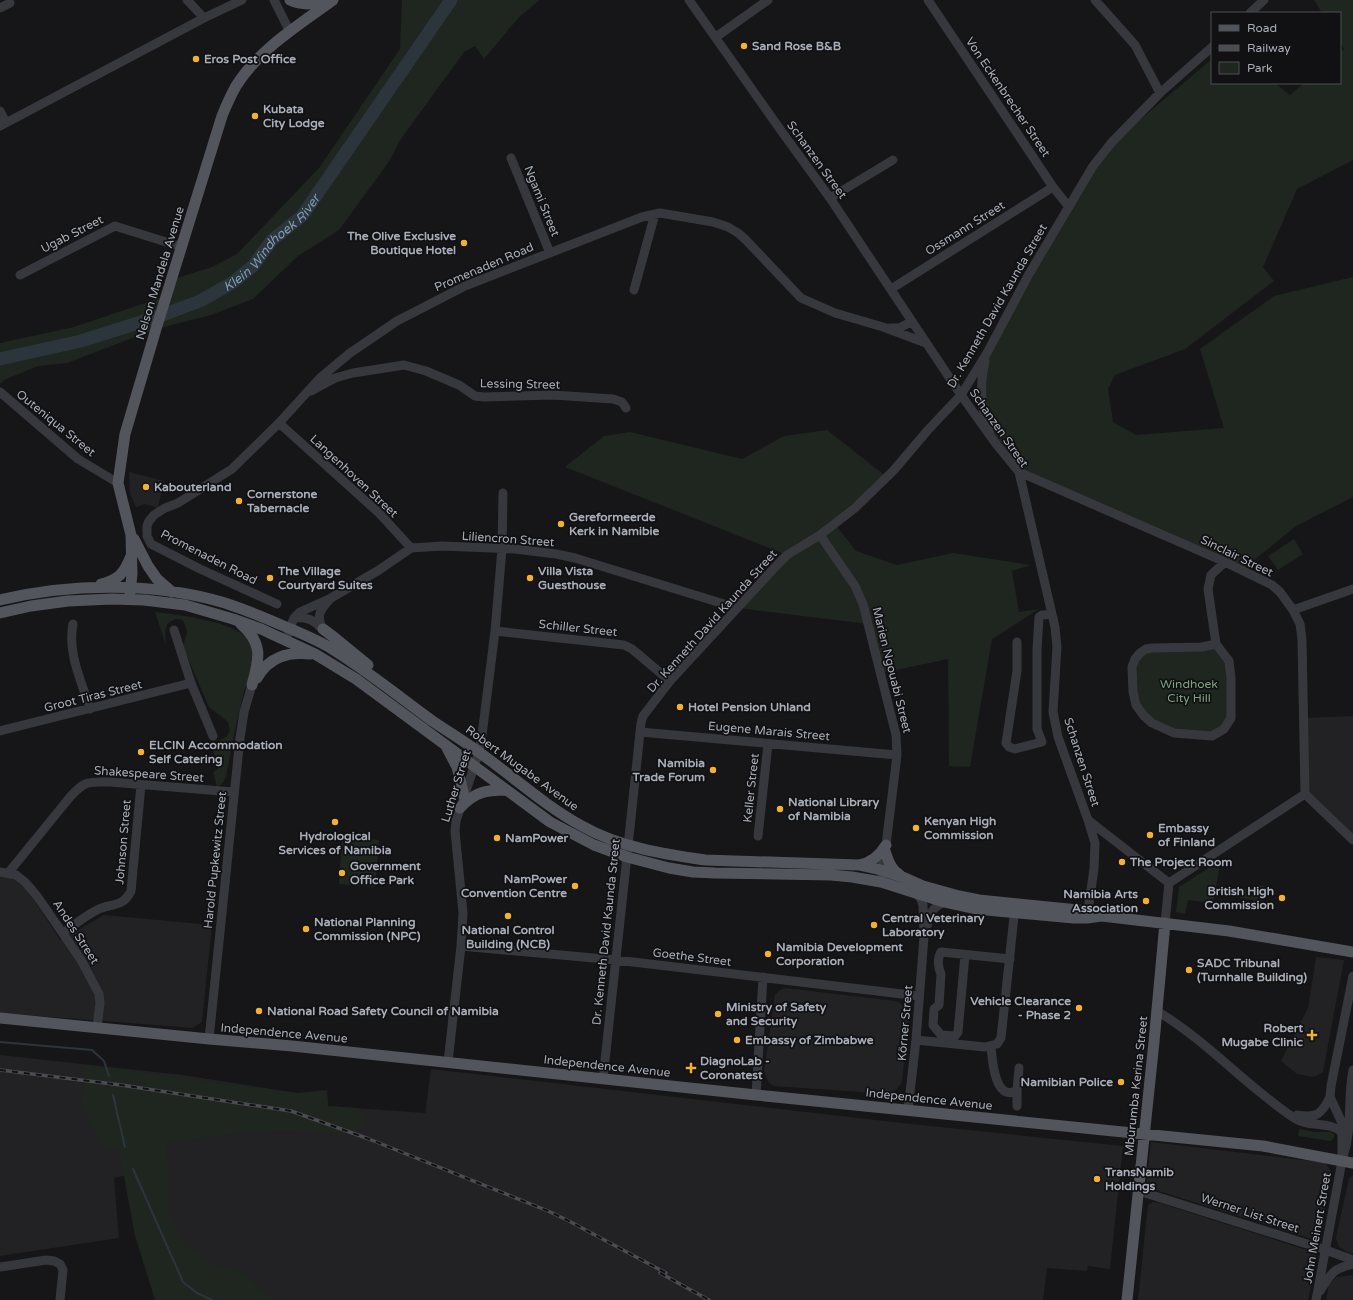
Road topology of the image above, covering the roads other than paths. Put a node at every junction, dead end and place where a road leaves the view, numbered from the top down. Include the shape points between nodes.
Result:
1 (187, 0) edge
2 (242, 0) edge
3 (274, 0) edge
4 (290, 0) edge
5 (332, 0) edge
6 (690, 0) edge
7 (768, 0) edge
8 (928, 0) edge
9 (1095, 0) edge
10 (1264, 0) edge
11 (10, 3) dead end
12 (0, 8) edge
13 (1251, 12) edge
14 (204, 18) junction
15 (290, 32) junction
16 (716, 37) junction
17 (1211, 48) edge
18 (1160, 93) junction
19 (0, 111) edge
20 (3, 124) edge
21 (511, 158) dead end
22 (892, 160) dead end
23 (1053, 187) junction
24 (830, 198) junction
25 (1069, 207) junction
26 (655, 214) junction
27 (182, 247) junction
28 (550, 253) junction
29 (20, 275) dead end
30 (891, 289) junction
31 (634, 290) dead end
32 (912, 322) junction
33 (883, 327) junction
34 (926, 343) junction
35 (986, 353) junction
36 (0, 392) edge
37 (303, 395) junction
38 (961, 395) junction
39 (626, 408) dead end
40 (279, 423) junction
41 (996, 444) junction
42 (1019, 472) junction
43 (118, 483) junction
44 (503, 492) dead end
45 (132, 535) junction
46 (820, 536) junction
47 (411, 548) junction
48 (502, 549) junction
49 (133, 551) junction
50 (1226, 562) junction
51 (131, 587) junction
52 (74, 589) junction
53 (1353, 589) edge
54 (172, 592) junction
55 (331, 598) junction
56 (129, 599) junction
57 (0, 600) edge
58 (277, 604) dead end
59 (737, 608) junction
60 (1293, 610) junction
61 (0, 613) edge
62 (1052, 614) junction
63 (233, 619) junction
64 (292, 623) junction
65 (73, 624) dead end
66 (174, 630) dead end
67 (323, 630) junction
68 (495, 631) junction
69 (286, 640) junction
70 (1017, 642) dead end
71 (1216, 644) junction
72 (315, 654) junction
73 (670, 681) junction
74 (192, 683) junction
75 (252, 685) junction
76 (90, 709) junction
77 (433, 721) junction
78 (0, 731) edge
79 (640, 732) junction
80 (213, 736) dead end
81 (1058, 737) junction
82 (1042, 742) junction
83 (444, 744) junction
84 (768, 744) junction
85 (479, 752) junction
86 (897, 755) junction
87 (474, 767) junction
88 (141, 784) junction
89 (506, 790) junction
90 (234, 792) junction
91 (1305, 794) junction
92 (464, 796) junction
93 (460, 808) junction
94 (1088, 820) junction
95 (758, 836) dead end
96 (1353, 840) edge
97 (628, 845) junction
98 (886, 848) junction
99 (626, 857) junction
100 (858, 865) junction
101 (881, 870) junction
102 (4, 872) edge
103 (905, 878) junction
104 (1168, 883) junction
105 (893, 885) junction
106 (916, 892) junction
107 (944, 902) junction
108 (1015, 908) junction
109 (1087, 915) junction
110 (1165, 923) junction
111 (62, 933) junction
112 (924, 937) junction
113 (461, 946) junction
114 (1353, 952) edge
115 (965, 955) junction
116 (1010, 959) junction
117 (616, 960) junction
118 (1353, 976) edge
119 (763, 977) junction
120 (919, 996) junction
121 (1157, 1011) junction
122 (0, 1018) edge
123 (1353, 1026) edge
124 (97, 1027) junction
125 (1343, 1029) junction
126 (209, 1039) junction
127 (916, 1040) junction
128 (994, 1045) junction
129 (448, 1062) junction
130 (1019, 1068) dead end
131 (1353, 1070) edge
132 (602, 1078) junction
133 (1017, 1090) junction
134 (756, 1095) junction
135 (1330, 1097) junction
136 (1352, 1104) edge
137 (1017, 1106) dead end
138 (908, 1110) junction
139 (1288, 1114) junction
140 (1342, 1133) junction
141 (1144, 1134) junction
142 (1351, 1142) edge
143 (1342, 1161) junction
144 (1353, 1163) edge
145 (1139, 1191) junction
146 (1326, 1250) junction
147 (1353, 1260) edge
148 (1353, 1264) edge
149 (0, 1267) edge
150 (1317, 1297) edge
151 (60, 1300) edge
152 (1127, 1300) edge

1 - 14 street
2 - 14 street
3 - 15 street
4 - 5 main road via 312,5
5 - 15 main road, Nelson Mandela Avenue
6 - 16 street, Schanzen Street
7 - 16 street
8 - 23 street, Von Eckenbrecher Street
9 - 18 street via 1135,45
10 - 13 street
11 - 12 street
14 - 20 street
15 - 27 main road, Nelson Mandela Avenue via 249,68 236,86 222,116
16 - 24 street, Schanzen Street
17 - 18 street, Dr. Kenneth David Kaunda Street
18 - 25 street, Dr. Kenneth David Kaunda Street via 1102,154
19 - 20 street
21 - 28 street, Ngami Street
22 - 24 street
23 - 25 street, Von Eckenbrecher Street
23 - 30 street, Ossmann Street
24 - 30 street, Schanzen Street
25 - 35 street, Dr. Kenneth David Kaunda Street
26 - 28 street, Promenaden Road
26 - 31 street
26 - 33 street, Promenaden Road via 701,220 728,227 738,232 801,298 835,313
27 - 29 street, Ugab Street via 114,226
27 - 43 main road, Nelson Mandela Avenue via 125,434
28 - 37 street, Promenaden Road via 448,293 397,321 350,353
30 - 32 street, Schanzen Street
32 - 33 street, Promenaden Road via 899,328
32 - 34 street, Schanzen Street
33 - 34 street, Promenaden Road
34 - 38 street, Schanzen Street
35 - 38 street, Dr. Kenneth David Kaunda Street
35 - 41 street via 981,379 981,398 987,425
36 - 43 street, Outeniqua Street via 78,459
37 - 39 street, Lessing Street via 335,378 377,368 404,365 459,385 475,396 553,395 613,399 622,402
37 - 40 street, Promenaden Road
38 - 41 street, Schanzen Street
38 - 46 street, Dr. Kenneth David Kaunda Street via 891,473 855,508
40 - 47 street, Langenhoven Street via 379,513
40 - 58 street, Promenaden Road via 232,469 154,515 147,526 147,536 152,544
41 - 42 street, Schanzen Street
42 - 50 street, Sinclair Street
42 - 62 street, Schanzen Street
43 - 45 main road, Nelson Mandela Avenue
44 - 48 street, Luther Street
45 - 49 main road, Nelson Mandela Avenue
45 - 54 main road via 157,579
46 - 59 street, Dr. Kenneth David Kaunda Street via 787,555
46 - 86 street, Marien Ngouabi Street via 855,586 863,604 894,723 898,744
47 - 48 street, Liliencron Street via 442,546
47 - 55 street
48 - 59 street, Liliencron Street via 575,558
48 - 68 street, Luther Street
49 - 51 main road, Nelson Mandela Avenue
49 - 52 main road via 127,566 112,582
50 - 60 street, Sinclair Street via 1272,585
50 - 71 street via 1211,575 1208,589
51 - 52 main road, Robert Mugabe Avenue
51 - 54 main road, Robert Mugabe Avenue
51 - 56 main road, Nelson Mandela Avenue
52 - 57 main road, Robert Mugabe Avenue
53 - 60 street
54 - 64 main road, Robert Mugabe Avenue via 224,603
55 - 64 street via 304,610
55 - 67 street via 320,612 319,623
56 - 61 main road, Robert Mugabe Avenue via 68,601
56 - 63 main road, Robert Mugabe Avenue via 186,605
59 - 73 street, Dr. Kenneth David Kaunda Street
60 - 91 street, Sinclair Street via 1300,624 1302,640
62 - 81 street, Schanzen Street via 1057,647 1053,712
62 - 82 street via 1039,618 1037,729
63 - 69 main road, Robert Mugabe Avenue
63 - 75 main road via 251,633 257,643 259,653
64 - 67 street via 302,618 310,619
64 - 69 street
64 - 77 main road, Robert Mugabe Avenue via 355,664
65 - 76 street via 73,652
66 - 74 street
67 - 77 main road via 427,710
68 - 73 street, Schiller Street via 624,645
68 - 85 street, Luther Street
69 - 72 main road, Robert Mugabe Avenue
70 - 82 street via 1017,671 1007,746 1015,749
71 - 71 street via 1229,661 1231,678 1231,718 1224,729 1212,736 1174,732 1152,723 1144,716 1136,705 1132,682 1132,667 1140,653 1152,648 1196,648
72 - 75 main road via 298,653 280,657 263,668
72 - 83 main road, Robert Mugabe Avenue via 356,680
73 - 79 street, Dr. Kenneth David Kaunda Street via 643,716
74 - 76 street, Groot Tiras Street
74 - 80 street
75 - 90 street, Harold Pupkewitz Street via 244,712
76 - 78 street, Groot Tiras Street
77 - 85 main road, Robert Mugabe Avenue
79 - 84 street, Eugene Marais Street
79 - 97 street, Dr. Kenneth David Kaunda Street
81 - 82 street
81 - 94 street, Schanzen Street
83 - 87 main road, Robert Mugabe Avenue
83 - 92 main road via 457,767
84 - 86 street, Eugene Marais Street
84 - 95 street, Keller Street
85 - 87 street, Luther Street
85 - 97 main road, Robert Mugabe Avenue via 572,820
86 - 98 street, Marien Ngouabi Street
87 - 89 main road, Robert Mugabe Avenue
87 - 92 street, Luther Street
88 - 90 street, Shakespeare Street
88 - 102 street, Shakespeare Street via 85,783
88 - 111 street, Johnson Street via 131,891 128,897 118,904 97,910
89 - 93 main road via 488,790 475,795
89 - 99 main road, Robert Mugabe Avenue via 550,822 594,845
90 - 126 street, Harold Pupkewitz Street
91 - 96 street
91 - 104 street
92 - 93 street, Luther Street
93 - 113 street, Luther Street via 455,831 463,913
94 - 104 street
94 - 109 street, Schanzen Street via 1095,843
97 - 99 street, Dr. Kenneth David Kaunda Street
97 - 100 main road, Robert Mugabe Avenue via 706,860
98 - 100 main road via 867,862
98 - 101 street, Marien Ngouabi Street
98 - 103 main road via 887,858 895,872
99 - 105 main road, Robert Mugabe Avenue via 693,872 831,875
99 - 117 street, Dr. Kenneth David Kaunda Street
100 - 101 main road, Robert Mugabe Avenue
101 - 103 main road, Robert Mugabe Avenue
101 - 105 street via 885,880
102 - 111 street, Andes Street via 16,875 25,882
103 - 108 main road, Robert Mugabe Avenue via 951,894
104 - 110 street
105 - 106 main road, Robert Mugabe Avenue
106 - 107 main road, Robert Mugabe Avenue
106 - 112 street, Körner Street via 923,906
107 - 108 main road, Robert Mugabe Avenue via 976,909
107 - 112 street, Körner Street via 933,909
108 - 109 main road, Robert Mugabe Avenue
108 - 116 street
109 - 110 main road, Robert Mugabe Avenue
110 - 114 main road, Robert Mugabe Avenue
110 - 121 main road, Mburumba Kerina Street
111 - 124 street, Andes Street via 100,994
112 - 120 street, Körner Street
113 - 117 street, Goethe Street
113 - 129 street, Luther Street
115 - 115 street via 958,1032 955,1036 941,1035 933,1025 934,1009 939,1005 939,955 941,952
115 - 116 street
116 - 128 street via 1001,1038
117 - 119 street, Goethe Street
117 - 132 street, Dr. Kenneth David Kaunda Street
118 - 125 street
119 - 120 street, Goethe Street
119 - 134 street
120 - 127 street, Körner Street
121 - 139 street via 1186,1030
121 - 141 main road, Mburumba Kerina Street
122 - 124 main road, Independence Avenue
123 - 125 street via 1346,1026
124 - 126 main road, Independence Avenue
125 - 135 street
126 - 129 main road, Independence Avenue
127 - 128 street via 985,1047
127 - 138 street, Körner Street
128 - 133 street via 995,1075 1001,1088 1006,1092
129 - 132 main road, Independence Avenue
130 - 133 street
131 - 136 street, John Meinert Street
132 - 134 main road, Independence Avenue
133 - 137 street
134 - 138 main road, Independence Avenue
135 - 139 street via 1316,1116
135 - 140 street, John Meinert Street via 1342,1123
136 - 142 street, John Meinert Street
138 - 141 main road, Independence Avenue
139 - 140 street via 1296,1120 1334,1126
140 - 143 street, John Meinert Street
141 - 143 main road, Independence Avenue via 1263,1146
141 - 145 main road, Mburumba Kerina Street
142 - 143 street, John Meinert Street
143 - 144 main road, Independence Avenue
143 - 146 street, John Meinert Street
145 - 146 street, Werner List Street
145 - 152 main road, Mburumba Kerina Street
146 - 147 street, Werner List Street
146 - 150 street, John Meinert Street
148 - 150 street via 1332,1273
149 - 151 street via 46,1260 60,1264 63,1270

